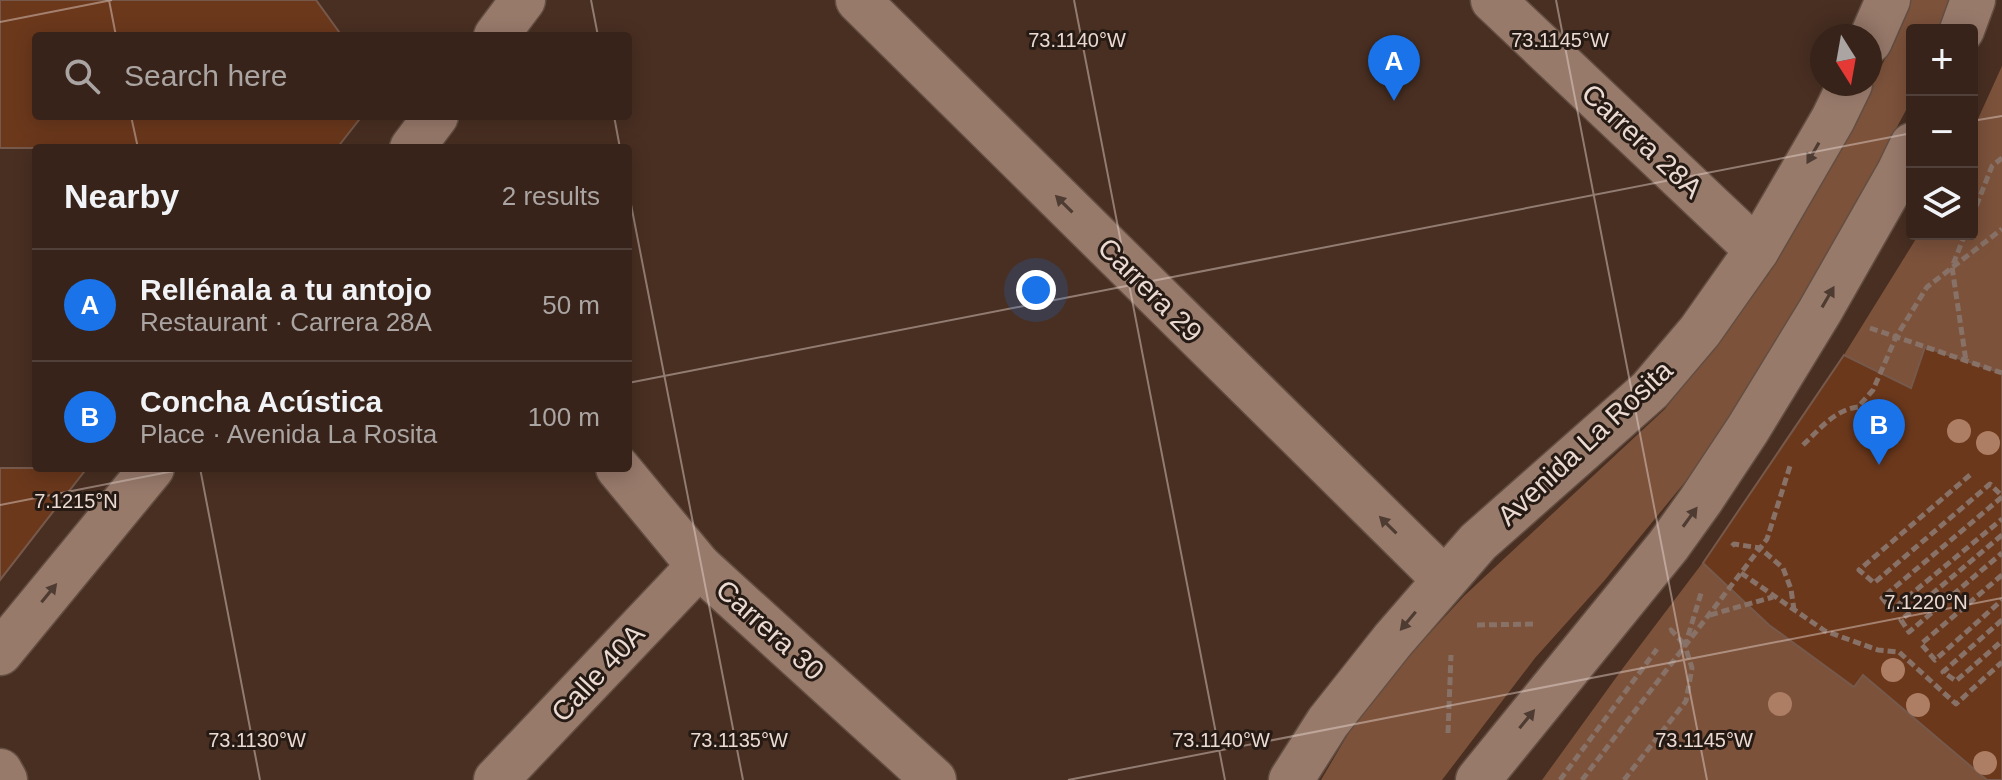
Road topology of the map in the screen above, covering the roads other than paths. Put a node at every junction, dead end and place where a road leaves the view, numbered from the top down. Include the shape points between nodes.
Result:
1 (523, 0) edge
2 (858, 0) edge
3 (1493, 0) edge
4 (1888, 0) edge
5 (1973, 0) edge
6 (1877, 24) edge
7 (1964, 24) edge
8 (499, 32) edge
9 (1844, 96) edge
10 (433, 120) edge
11 (415, 144) edge
12 (1906, 157) edge
13 (1757, 250) junction
14 (149, 472) edge
15 (621, 472) edge
16 (699, 566) junction
17 (1444, 579) junction
18 (0, 653) edge
19 (0, 771) edge
20 (5, 780) edge
21 (496, 780) edge
22 (934, 780) edge
23 (1291, 780) edge
24 (1478, 780) edge

1 - 8 street
17 -> 2 street, Carrera 29
3 - 13 street, Carrera 28A
4 - 6 street
5 - 7 street
9 -> 13 street, Avenida La Rosita
10 - 11 street
24 -> 12 street via 1693,512 1820,311
13 - 17 street, Avenida La Rosita via 1650,390 1478,542
18 -> 14 street
15 - 16 street, Carrera 30
16 - 21 street, Calle 40A
16 - 22 street, Carrera 30
17 -> 23 street, Avenida La Rosita via 1328,722
19 - 20 street

